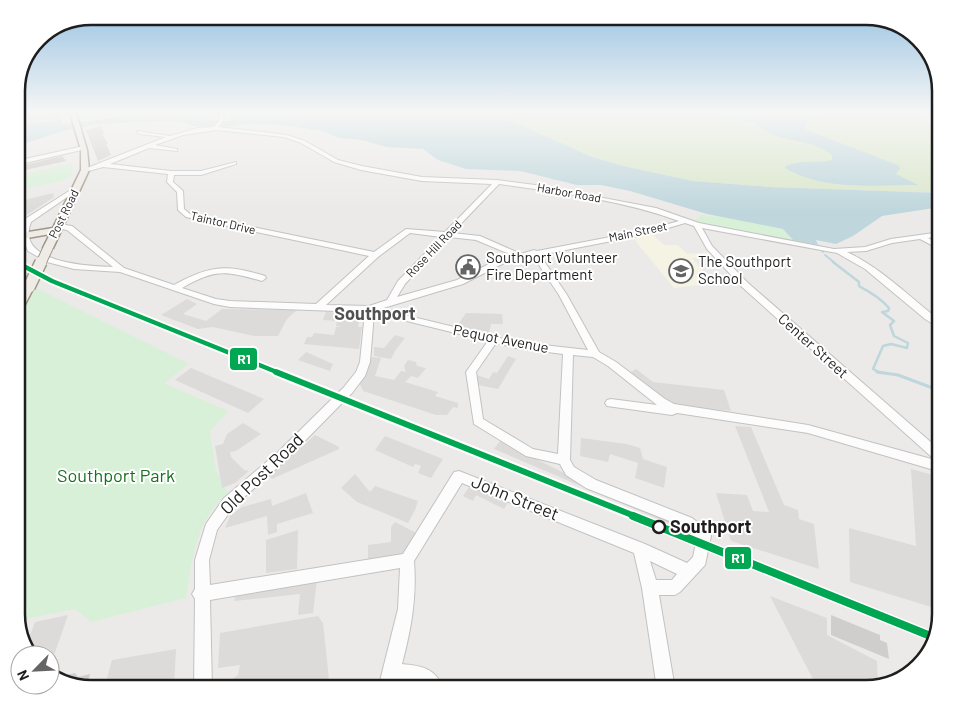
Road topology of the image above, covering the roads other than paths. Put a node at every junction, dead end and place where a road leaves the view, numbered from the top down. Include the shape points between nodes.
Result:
1 (148, 146) joint
2 (310, 146) edge
3 (84, 148) joint
4 (175, 150) dead end
5 (25, 160) edge
6 (234, 163) dead end
7 (104, 165) junction
8 (85, 170) junction
9 (171, 173) junction
10 (497, 182) junction
11 (77, 188) junction
12 (685, 221) junction
13 (697, 224) junction
14 (25, 228) edge
15 (58, 228) junction
16 (448, 234) junction
17 (25, 235) edge
18 (932, 235) edge
19 (921, 237) junction
20 (25, 241) edge
21 (932, 243) edge
22 (866, 249) junction
23 (834, 251) junction
24 (534, 252) junction
25 (375, 255) junction
26 (518, 256) junction
27 (867, 265) junction
28 (121, 270) junction
29 (262, 278) dead end
30 (175, 288) junction
31 (25, 294) edge
32 (390, 302) junction
33 (318, 307) junction
34 (370, 309) junction
35 (932, 319) edge
36 (493, 340) junction
37 (568, 352) junction
38 (595, 354) junction
39 (611, 404) dead end
40 (672, 408) junction
41 (932, 450) edge
42 (564, 460) junction
43 (932, 465) edge
44 (640, 549) junction
45 (407, 560) junction
46 (688, 571) junction
47 (650, 588) junction
48 (200, 594) junction
49 (202, 680) edge
50 (389, 680) edge
51 (430, 680) edge
52 (665, 680) edge

1 - 4 street
1 - 7 street
2 - 10 street, Harbor Road via 336,161 378,172 422,179
3 - 5 street
3 - 8 main road, Post Road
6 - 9 street via 201,173
7 - 8 street
7 - 9 street
8 - 11 main road, Post Road
9 - 25 street, Taintor Drive via 170,182 180,191 181,210 188,216
10 - 12 street, Harbor Road via 628,204
10 - 16 street, Rose Hill Road
11 - 14 street via 28,221
11 - 15 main road, Post Road
12 - 13 street, Harbor Road
12 - 24 street, Main Street via 648,232
13 - 23 street, Harbor Road
13 - 41 street, Center Street via 706,241 737,278
15 - 17 main road
15 - 28 street, Pequot Avenue via 70,228
15 - 31 main road, Post Road, bridge
16 - 25 street via 406,232
16 - 26 street via 482,240
16 - 32 street, Rose Hill Road via 401,283
18 - 19 street, Harbor Road
19 - 21 street
19 - 22 street, Harbor Road
20 - 28 street via 33,251 60,263
22 - 23 street, Harbor Road
22 - 27 street via 861,256
23 - 27 street
24 - 26 street, Main Street
24 - 38 street via 563,295
25 - 33 street
26 - 32 street, Main Street via 497,262 460,282
27 - 35 street
28 - 30 street, Pequot Avenue
29 - 30 street via 226,268 201,274
30 - 33 street, Pequot Avenue via 230,304
32 - 34 street
33 - 34 street, Pequot Avenue
34 - 36 street, Pequot Avenue
34 - 48 street, Old Post Road via 365,362 360,373 317,421 217,516 206,538
36 - 37 street, Pequot Avenue
36 - 42 street via 471,372 478,421 530,453
37 - 38 street, Pequot Avenue
37 - 42 street
38 - 40 street, Pequot Avenue
39 - 40 street via 672,411
40 - 43 street, Pequot Avenue via 808,429
42 - 46 street via 570,471 591,484 687,522 702,532 700,560
44 - 45 street, John Street via 459,476
44 - 46 street, John Street
44 - 47 street
45 - 48 street
45 - 50 street via 410,582
46 - 47 street via 675,588
47 - 52 street
48 - 49 street, Old Post Road
50 - 51 street via 427,677

